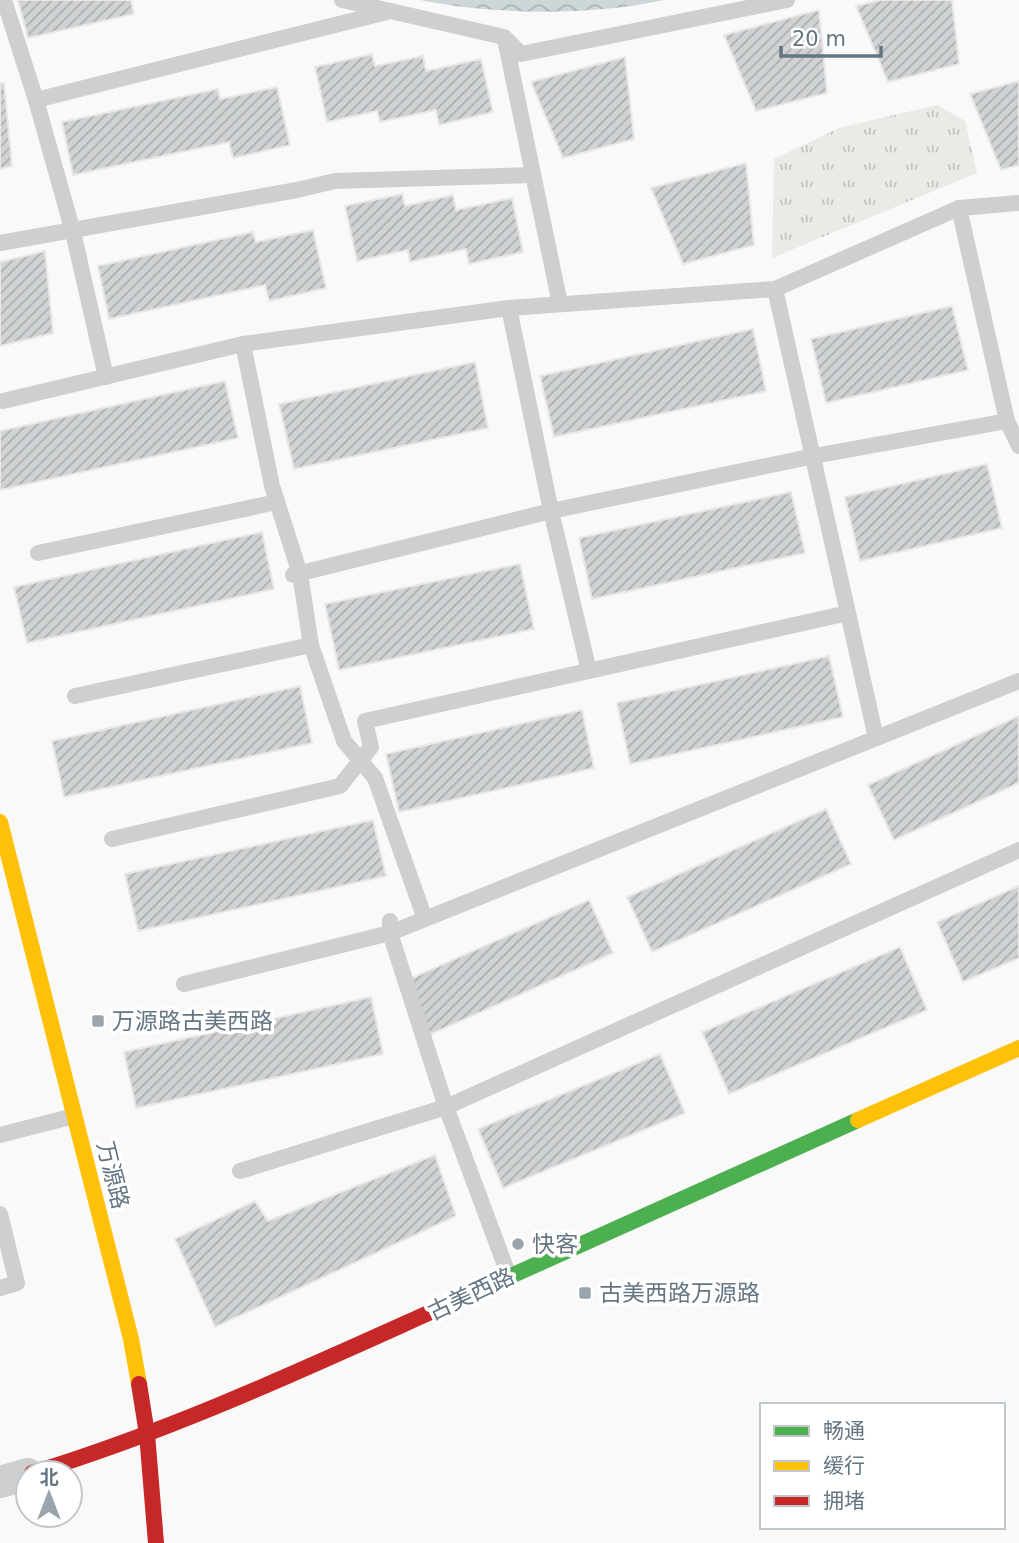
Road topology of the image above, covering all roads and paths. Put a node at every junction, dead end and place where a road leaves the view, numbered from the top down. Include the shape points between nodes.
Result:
1 (4, 0) edge
2 (342, 0) edge
3 (788, 0) edge
4 (391, 11) junction
5 (504, 37) junction
6 (17, 43) junction
7 (0, 48) edge
8 (36, 100) junction
9 (533, 175) junction
10 (1019, 203) edge
11 (959, 208) junction
12 (73, 232) junction
13 (0, 243) edge
14 (775, 289) junction
15 (560, 304) junction
16 (509, 307) junction
17 (243, 344) junction
18 (107, 377) junction
19 (3, 401) dead end
20 (1007, 421) junction
21 (1019, 446) edge
22 (814, 456) junction
23 (277, 502) junction
24 (551, 511) junction
25 (38, 553) dead end
26 (296, 575) junction
27 (848, 613) junction
28 (311, 645) junction
29 (589, 671) junction
30 (1019, 681) edge
31 (75, 696) dead end
32 (876, 738) junction
33 (360, 760) junction
34 (0, 822) edge
35 (112, 839) dead end
36 (1019, 850) edge
37 (425, 919) junction
38 (390, 927) junction
39 (184, 984) dead end
40 (1019, 1048) edge
41 (446, 1107) junction
42 (74, 1116) junction
43 (0, 1135) edge
44 (240, 1171) dead end
45 (0, 1214) edge
46 (509, 1277) junction
47 (0, 1288) edge
48 (147, 1434) junction
49 (79, 1459) edge
50 (156, 1543) edge

1 - 6 lane
2 - 4 lane
3 - 5 lane via 521,54
4 - 5 lane
4 - 8 lane
5 - 9 lane
6 - 7 lane
6 - 8 lane
8 - 12 lane
9 - 12 lane via 335,181
9 - 15 lane
10 - 11 lane
11 - 14 lane
11 - 20 lane
12 - 13 lane
12 - 18 lane
14 - 15 lane
14 - 22 lane
15 - 16 lane
16 - 17 lane
16 - 24 lane
17 - 18 lane
17 - 23 lane
18 - 19 lane
20 - 21 lane
20 - 22 lane
22 - 24 lane
22 - 27 lane
23 - 25 lane
23 - 26 lane
24 - 26 lane
24 - 29 lane
26 - 28 lane
27 - 29 lane
27 - 32 lane
28 - 31 lane
28 - 33 lane via 344,741
29 - 33 lane via 365,721 371,747
30 - 32 lane
32 - 37 lane
33 - 35 lane via 341,786
33 - 37 lane via 375,778
34 - 42 street, 万源路
36 - 41 lane
37 - 38 lane
38 - 39 lane
38 - 41 lane
40 - 46 street, 古美西路
41 - 44 lane
41 - 46 lane
42 - 43 lane
42 - 48 street, 万源路 via 131,1339
45 - 47 lane via 17,1283
46 - 48 street, 古美西路
48 - 49 street, 古美西路
48 - 50 street, 万源路

